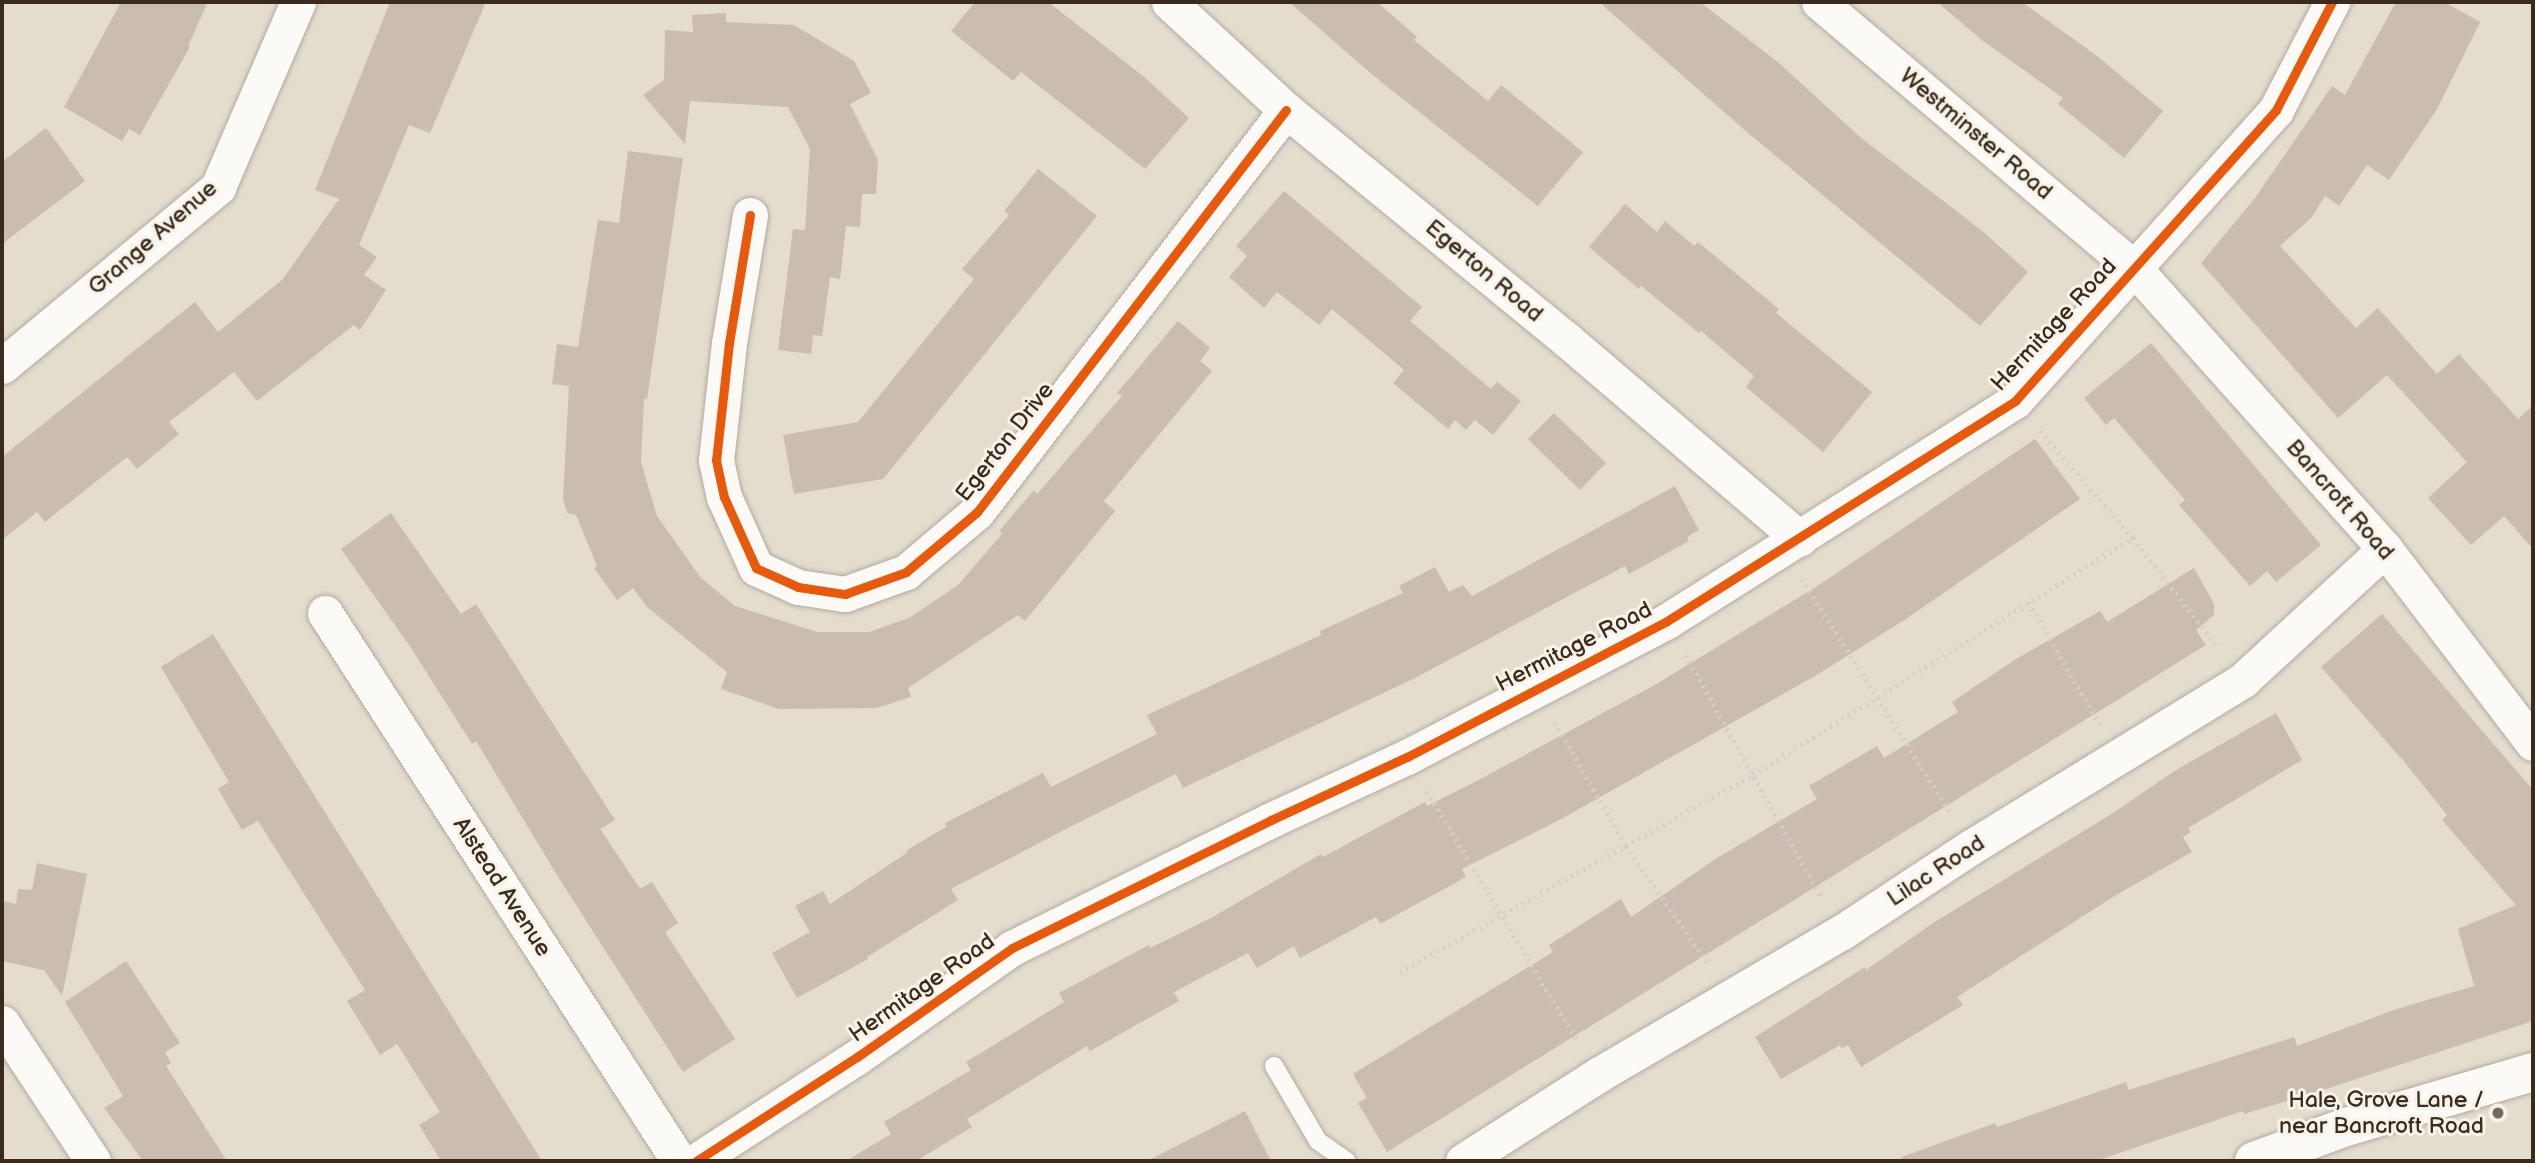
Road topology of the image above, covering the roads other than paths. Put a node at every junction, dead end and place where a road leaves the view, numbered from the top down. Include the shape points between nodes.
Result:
1 (298, 2) edge
2 (1168, 2) edge
3 (1819, 2) edge
4 (2332, 2) edge
5 (1286, 110) junction
6 (750, 215) dead end
7 (2133, 267) junction
8 (2, 366) edge
9 (1791, 543) junction
10 (2385, 549) junction
11 (325, 613) dead end
12 (2533, 743) edge
13 (2, 1023) edge
14 (1274, 1066) dead end
15 (2533, 1072) edge
16 (93, 1161) edge
17 (679, 1161) edge
18 (696, 1161) edge
19 (1347, 1161) edge
20 (1464, 1161) edge
21 (2254, 1161) edge

1 - 8 street, Grange Avenue via 218,187
2 - 5 street, Egerton Road
3 - 7 street, Westminster Road
4 - 7 street, Hermitage Road via 2276,110
5 - 6 street, Egerton Drive via 977,512 906,572 845,594 798,587 756,568 724,497 716,460
5 - 9 street, Egerton Road via 1557,332
7 - 9 street, Hermitage Road via 2015,401
7 - 10 street, Bancroft Road
9 - 18 street, Hermitage Road via 1667,621 1407,758 1012,948
10 - 12 street, Bancroft Road
10 - 20 street, Lilac Road via 2243,680 1842,932 1598,1074
11 - 17 street, Alstead Avenue
13 - 16 street
14 - 19 lane via 1318,1141
15 - 21 street via 2346,1127

